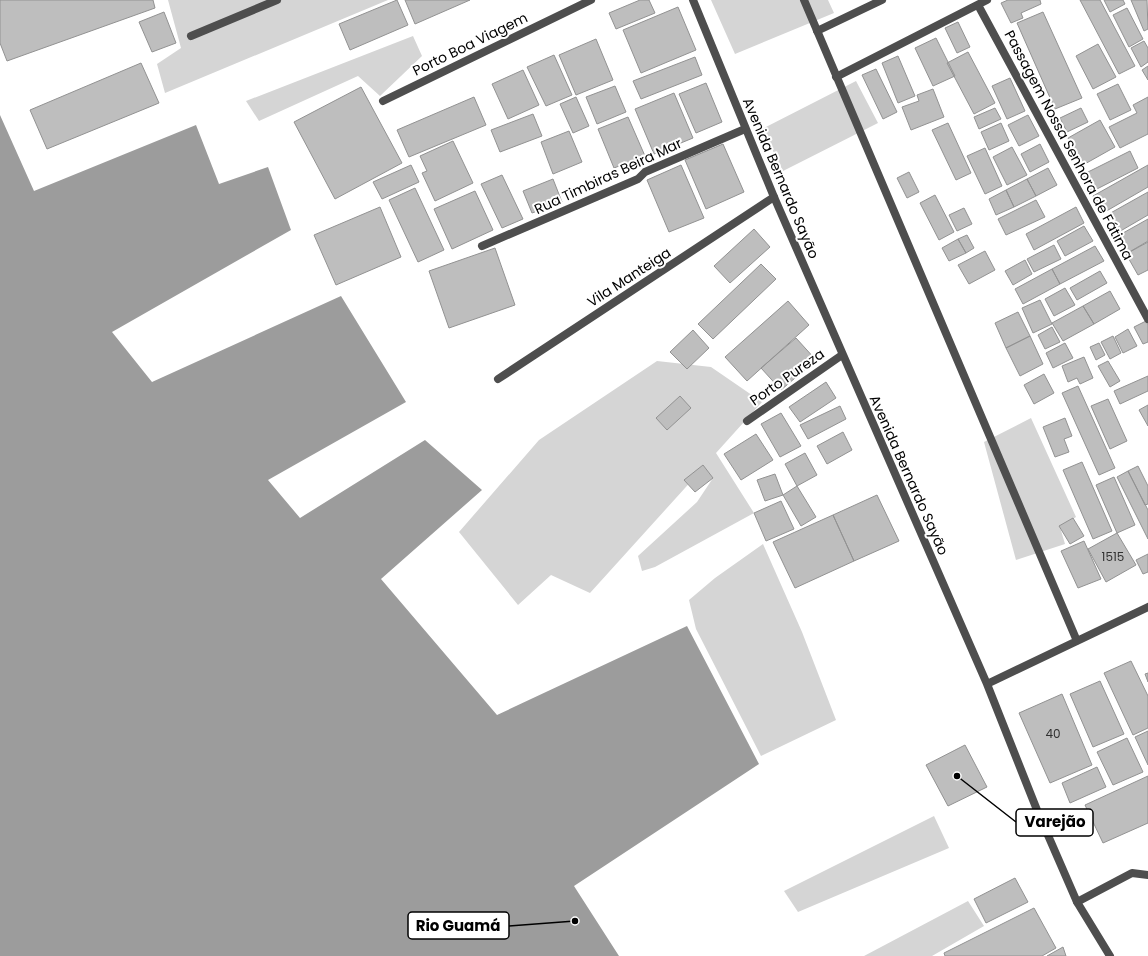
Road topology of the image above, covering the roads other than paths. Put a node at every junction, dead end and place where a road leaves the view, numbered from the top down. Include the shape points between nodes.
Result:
1 (277, 0) edge
2 (591, 0) edge
3 (693, 0) edge
4 (804, 0) edge
5 (882, 0) edge
6 (987, 0) edge
7 (978, 5) junction
8 (817, 31) junction
9 (191, 36) dead end
10 (836, 77) junction
11 (383, 101) dead end
12 (745, 129) junction
13 (774, 197) junction
14 (482, 246) dead end
15 (1148, 319) edge
16 (842, 355) junction
17 (498, 379) dead end
18 (747, 421) dead end
19 (1148, 607) edge
20 (1077, 641) junction
21 (987, 684) junction
22 (1148, 875) edge
23 (1077, 902) junction
24 (1110, 956) edge

1 - 9 street
2 - 11 street, Porto Boa Viagem
3 - 12 street, Avenida Bernardo Sayão
4 - 8 street
5 - 8 street
6 - 7 street
7 - 10 street
7 - 15 street, Passagem Nossa Senhora de Fátima
8 - 10 street
10 - 20 street
12 - 13 street, Avenida Bernardo Sayão
12 - 14 street, Rua Timbiras Beira Mar via 645,172 638,179
13 - 16 street, Avenida Bernardo Sayão
13 - 17 street, Vila Manteiga
16 - 18 street, Porto Pureza
16 - 21 street, Avenida Bernardo Sayão
19 - 20 street
20 - 21 street
21 - 23 street, Avenida Bernardo Sayão
22 - 23 street via 1132,873
23 - 24 street, Avenida Bernardo Sayão

